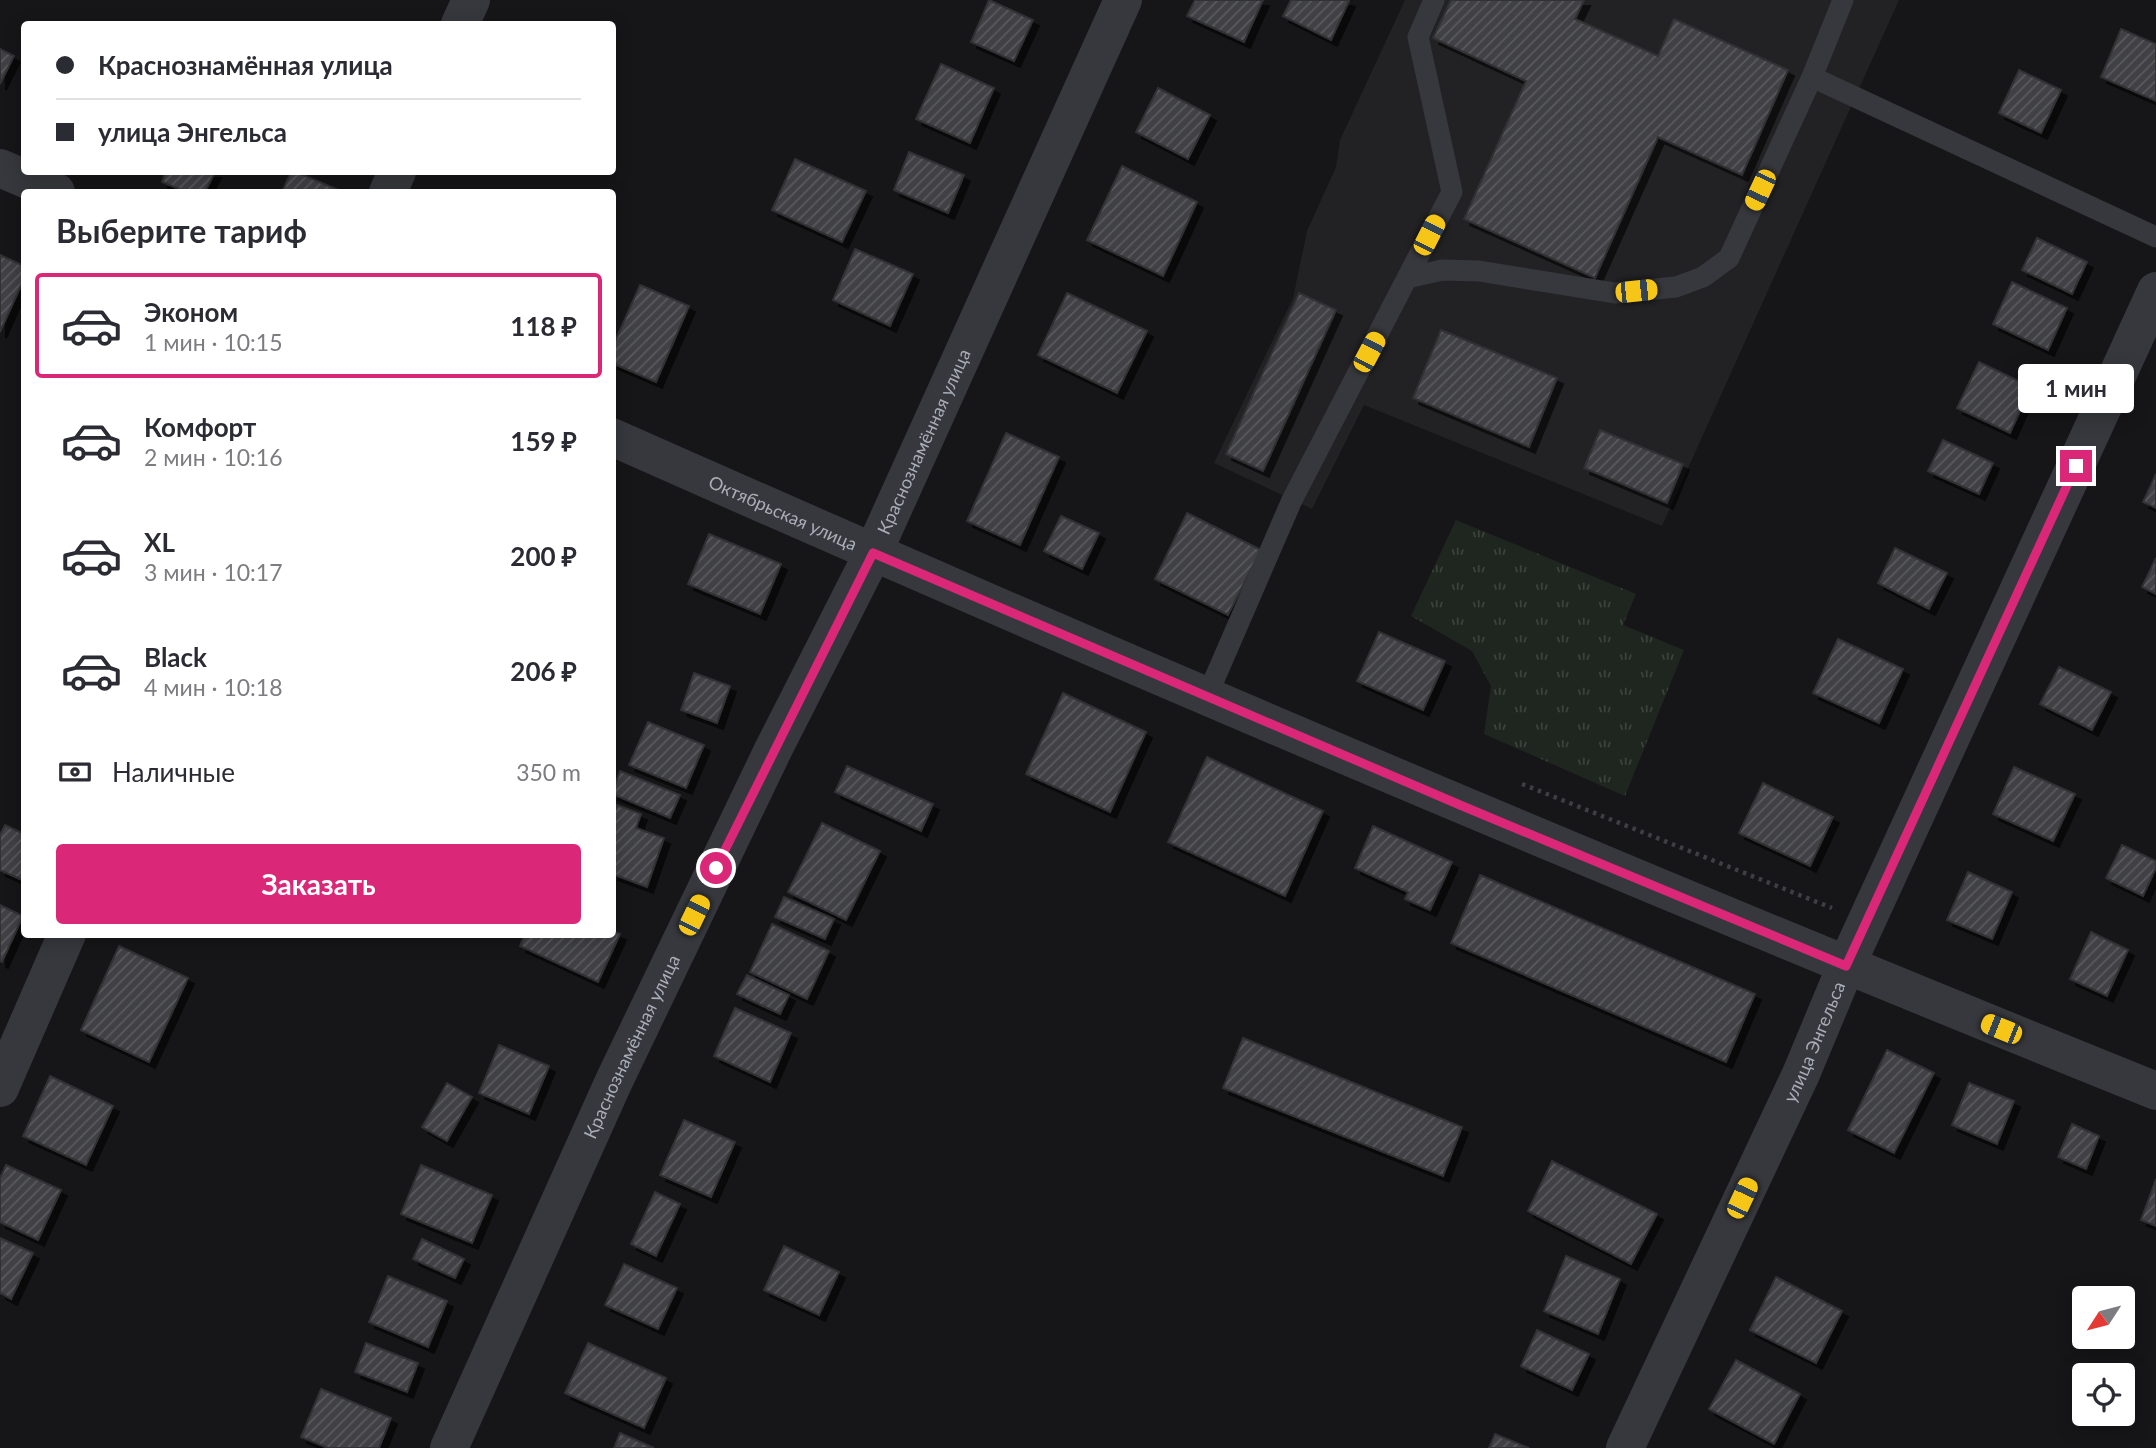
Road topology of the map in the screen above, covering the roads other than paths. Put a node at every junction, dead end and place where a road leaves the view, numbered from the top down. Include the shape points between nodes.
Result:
1 (471, 0) edge
2 (1124, 0) edge
3 (1434, 0) edge
4 (1843, 0) edge
5 (461, 21) edge
6 (1812, 77) junction
7 (0, 168) edge
8 (49, 189) edge
9 (2156, 237) edge
10 (1407, 278) junction
11 (2156, 291) edge
12 (616, 439) edge
13 (873, 553) junction
14 (1207, 696) junction
15 (65, 938) edge
16 (1846, 966) junction
17 (0, 1088) edge
18 (2156, 1091) edge
19 (449, 1448) edge
20 (1625, 1448) edge

1 - 5 street
2 - 13 street, Краснознамённая улица
3 - 10 lane via 1418,37 1451,192
4 - 6 lane
6 - 9 lane
6 - 10 lane via 1729,258 1703,277 1676,287 1615,293 1479,271 1442,270
7 - 8 street
10 - 14 lane via 1292,500
11 - 16 street, улица Энгельса
12 - 13 street, Октябрьская улица
13 - 14 street, Октябрьская улица
13 - 19 street, Краснознамённая улица via 614,1081
14 - 16 street, Октябрьская улица
15 - 17 street
16 - 18 street, Октябрьская улица
16 - 20 street, улица Энгельса via 1801,1074

